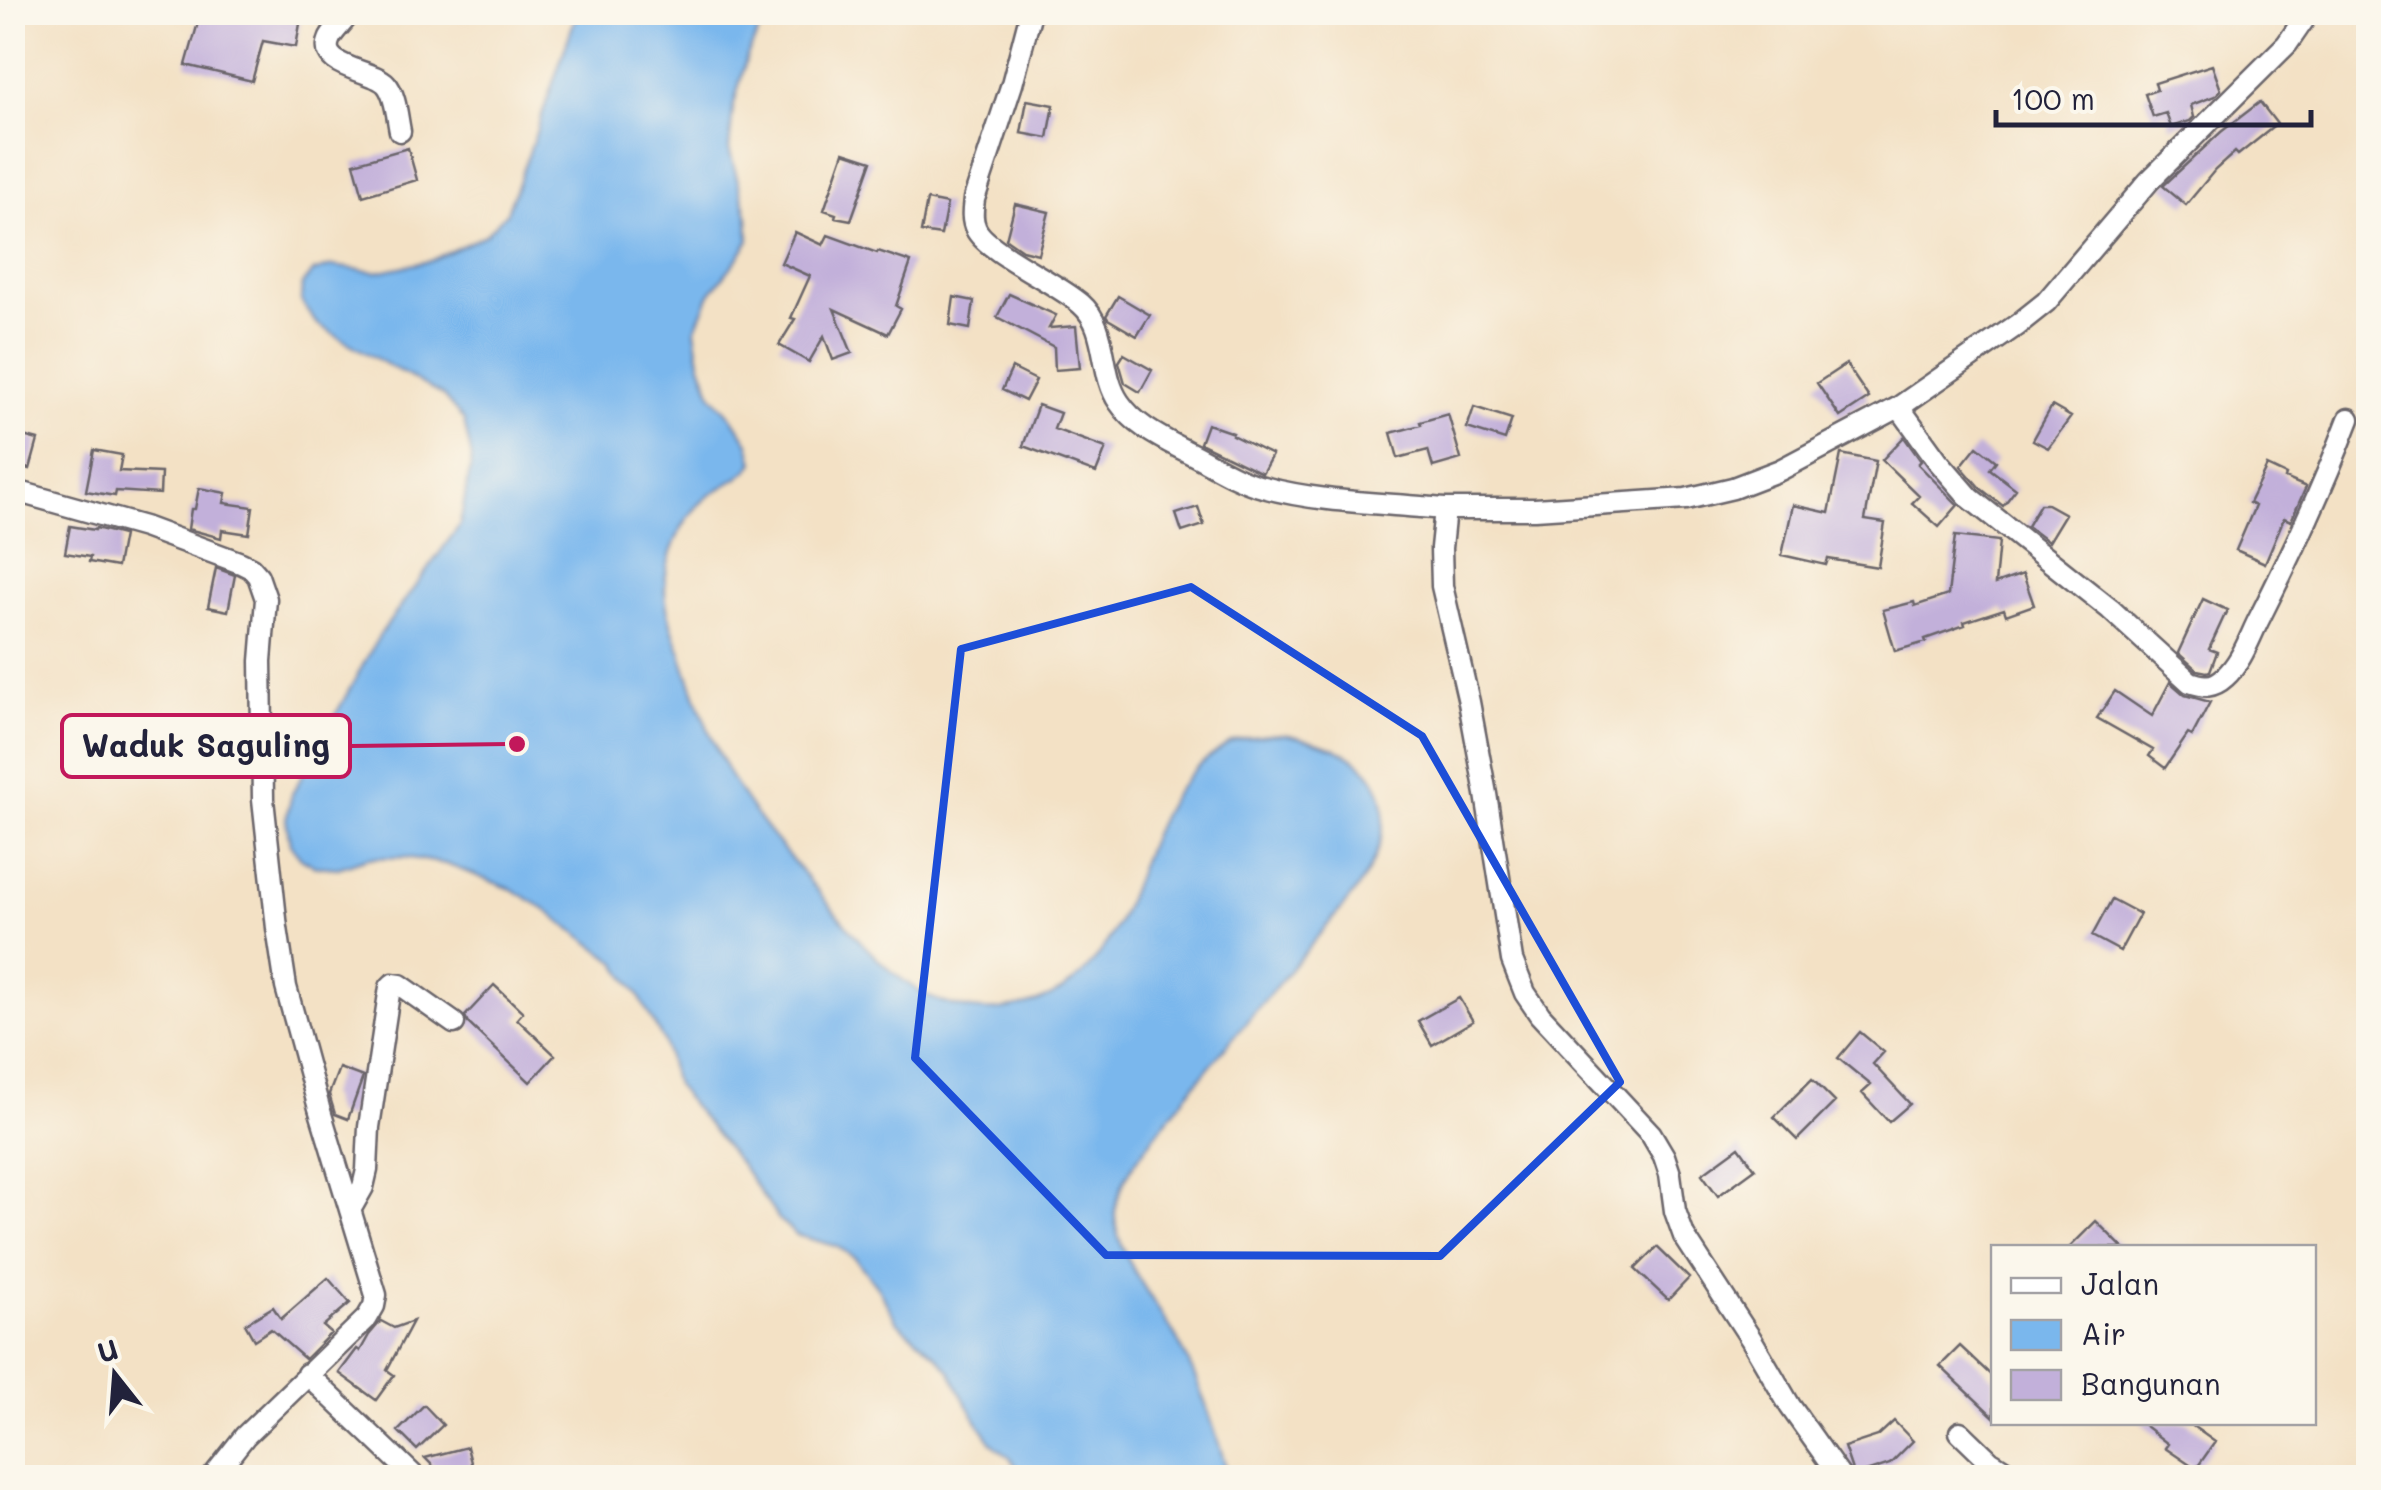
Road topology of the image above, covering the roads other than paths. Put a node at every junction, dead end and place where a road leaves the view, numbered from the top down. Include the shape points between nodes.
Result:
1 (350, 12) edge
2 (1030, 12) edge
3 (2309, 12) edge
4 (400, 130) dead end
5 (1899, 407) junction
6 (2349, 419) dead end
7 (12, 490) edge
8 (1446, 509) junction
9 (454, 1024) dead end
10 (350, 1210) junction
11 (307, 1374) junction
12 (1960, 1432) dead end
13 (212, 1478) edge
14 (416, 1478) edge
15 (1841, 1478) edge
16 (2018, 1478) edge

1 - 4 street via 328,42 330,54 385,83
2 - 8 street via 974,199 975,228 985,242 1086,307 1106,377 1142,426 1258,487
3 - 5 street via 2287,44 2148,181 2046,302
5 - 6 street via 1970,498 2190,682 2205,687 2226,677 2242,652
5 - 8 street via 1780,470 1718,492 1535,509
7 - 10 street via 241,563 264,586 263,799 276,928 286,987
8 - 15 street via 1442,586 1512,960 1525,993 1651,1134 1670,1174 1684,1236
9 - 10 street via 400,984 388,990 367,1170
10 - 11 street via 374,1306
11 - 13 street
11 - 14 street
12 - 16 street

